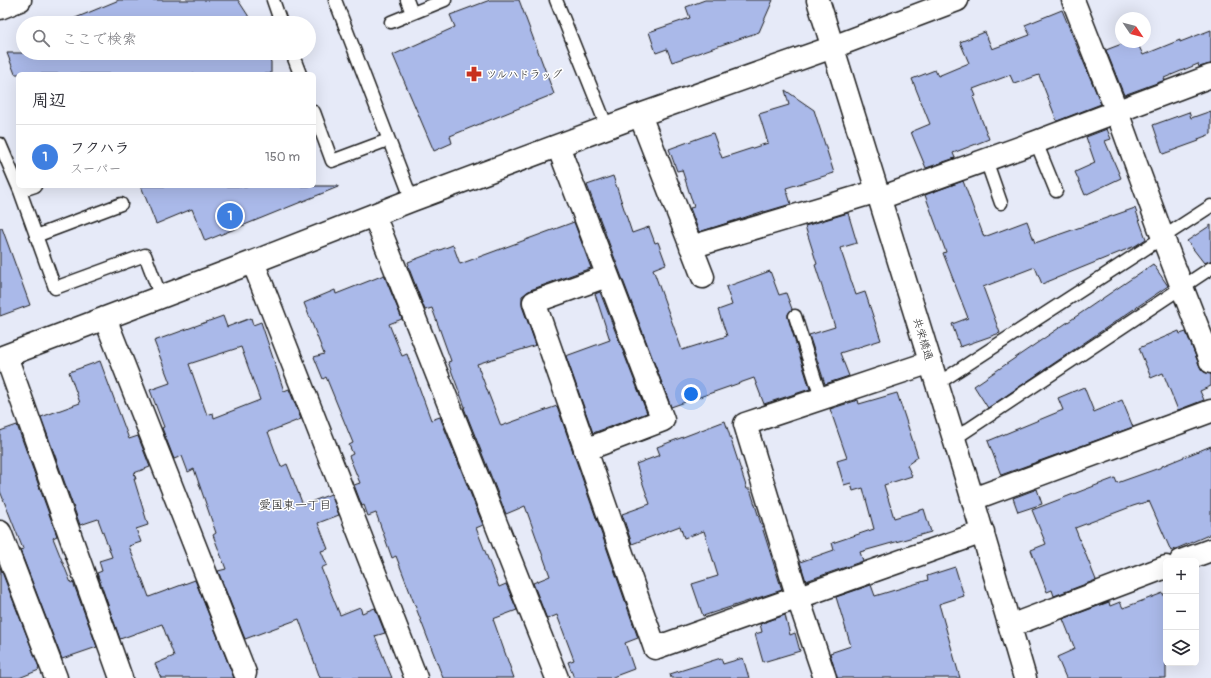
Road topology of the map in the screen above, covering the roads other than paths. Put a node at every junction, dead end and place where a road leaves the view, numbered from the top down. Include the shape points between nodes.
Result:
1 (20, 0) edge
2 (272, 0) edge
3 (335, 0) edge
4 (407, 0) edge
5 (445, 0) edge
6 (556, 0) edge
7 (818, 0) edge
8 (957, 0) edge
9 (1073, 0) edge
10 (0, 8) edge
11 (412, 13) junction
12 (278, 16) edge
13 (391, 22) dead end
14 (833, 47) junction
15 (295, 60) edge
16 (299, 72) edge
17 (1211, 76) edge
18 (1117, 112) junction
19 (640, 115) junction
20 (316, 117) edge
21 (607, 127) junction
22 (388, 140) junction
23 (1036, 142) junction
24 (0, 144) edge
25 (558, 146) junction
26 (986, 160) junction
27 (16, 182) edge
28 (19, 188) edge
29 (29, 188) edge
30 (20, 191) junction
31 (1056, 191) dead end
32 (879, 194) junction
33 (412, 200) junction
34 (1001, 203) dead end
35 (121, 204) dead end
36 (1211, 206) edge
37 (374, 215) junction
38 (36, 236) junction
39 (1163, 238) junction
40 (691, 247) junction
41 (253, 262) junction
42 (1211, 268) edge
43 (607, 276) junction
44 (703, 277) dead end
45 (1182, 288) junction
46 (161, 297) junction
47 (795, 316) dead end
48 (105, 318) junction
49 (3, 357) edge
50 (931, 362) junction
51 (1211, 362) edge
52 (937, 384) junction
53 (821, 398) junction
54 (1211, 411) edge
55 (954, 439) junction
56 (585, 450) junction
57 (973, 499) junction
58 (0, 532) edge
59 (983, 532) junction
60 (1211, 550) edge
61 (1189, 558) edge
62 (1163, 568) edge
63 (798, 598) junction
64 (1010, 626) junction
65 (244, 673) dead end
66 (56, 678) edge
67 (121, 678) edge
68 (416, 678) edge
69 (557, 678) edge
70 (825, 678) edge
71 (1025, 678) edge

1 - 10 street
2 - 12 lane
3 - 22 lane
4 - 11 lane
5 - 11 lane
6 - 21 lane
7 - 14 street, 共栄橋通
8 - 14 street
9 - 18 street
11 - 13 lane
14 - 19 street
14 - 32 street, 共栄橋通
15 - 16 lane
17 - 18 street
18 - 23 street
18 - 39 street
19 - 21 street
19 - 40 street
20 - 22 lane via 332,161
21 - 25 street
22 - 33 lane
23 - 26 street
23 - 31 lane
24 - 27 lane
25 - 33 street
25 - 43 street
26 - 32 street
26 - 34 lane
28 - 30 lane
29 - 30 lane
30 - 38 lane
32 - 40 street
32 - 50 street, 共栄橋通
33 - 37 street
35 - 38 lane
36 - 39 lane
37 - 41 street
37 - 69 street
38 - 46 lane via 56,288 145,255
39 - 45 street
39 - 52 lane
40 - 44 street
41 - 46 street
41 - 68 street
42 - 45 lane
43 - 56 street via 534,302
43 - 56 street via 663,420
45 - 51 street
45 - 55 lane
46 - 48 street
47 - 53 lane
48 - 49 street
48 - 65 street
49 - 67 street
50 - 52 street, 共栄橋通
50 - 53 street
52 - 55 street, 共栄橋通
53 - 63 street via 745,424
54 - 57 street
55 - 57 street, 共栄橋通
56 - 63 street via 655,648
57 - 59 street, 共栄橋通
58 - 66 street
59 - 63 street
59 - 64 street, 共栄橋通
60 - 61 street
62 - 64 street
63 - 70 street
64 - 71 street, 共栄橋通

